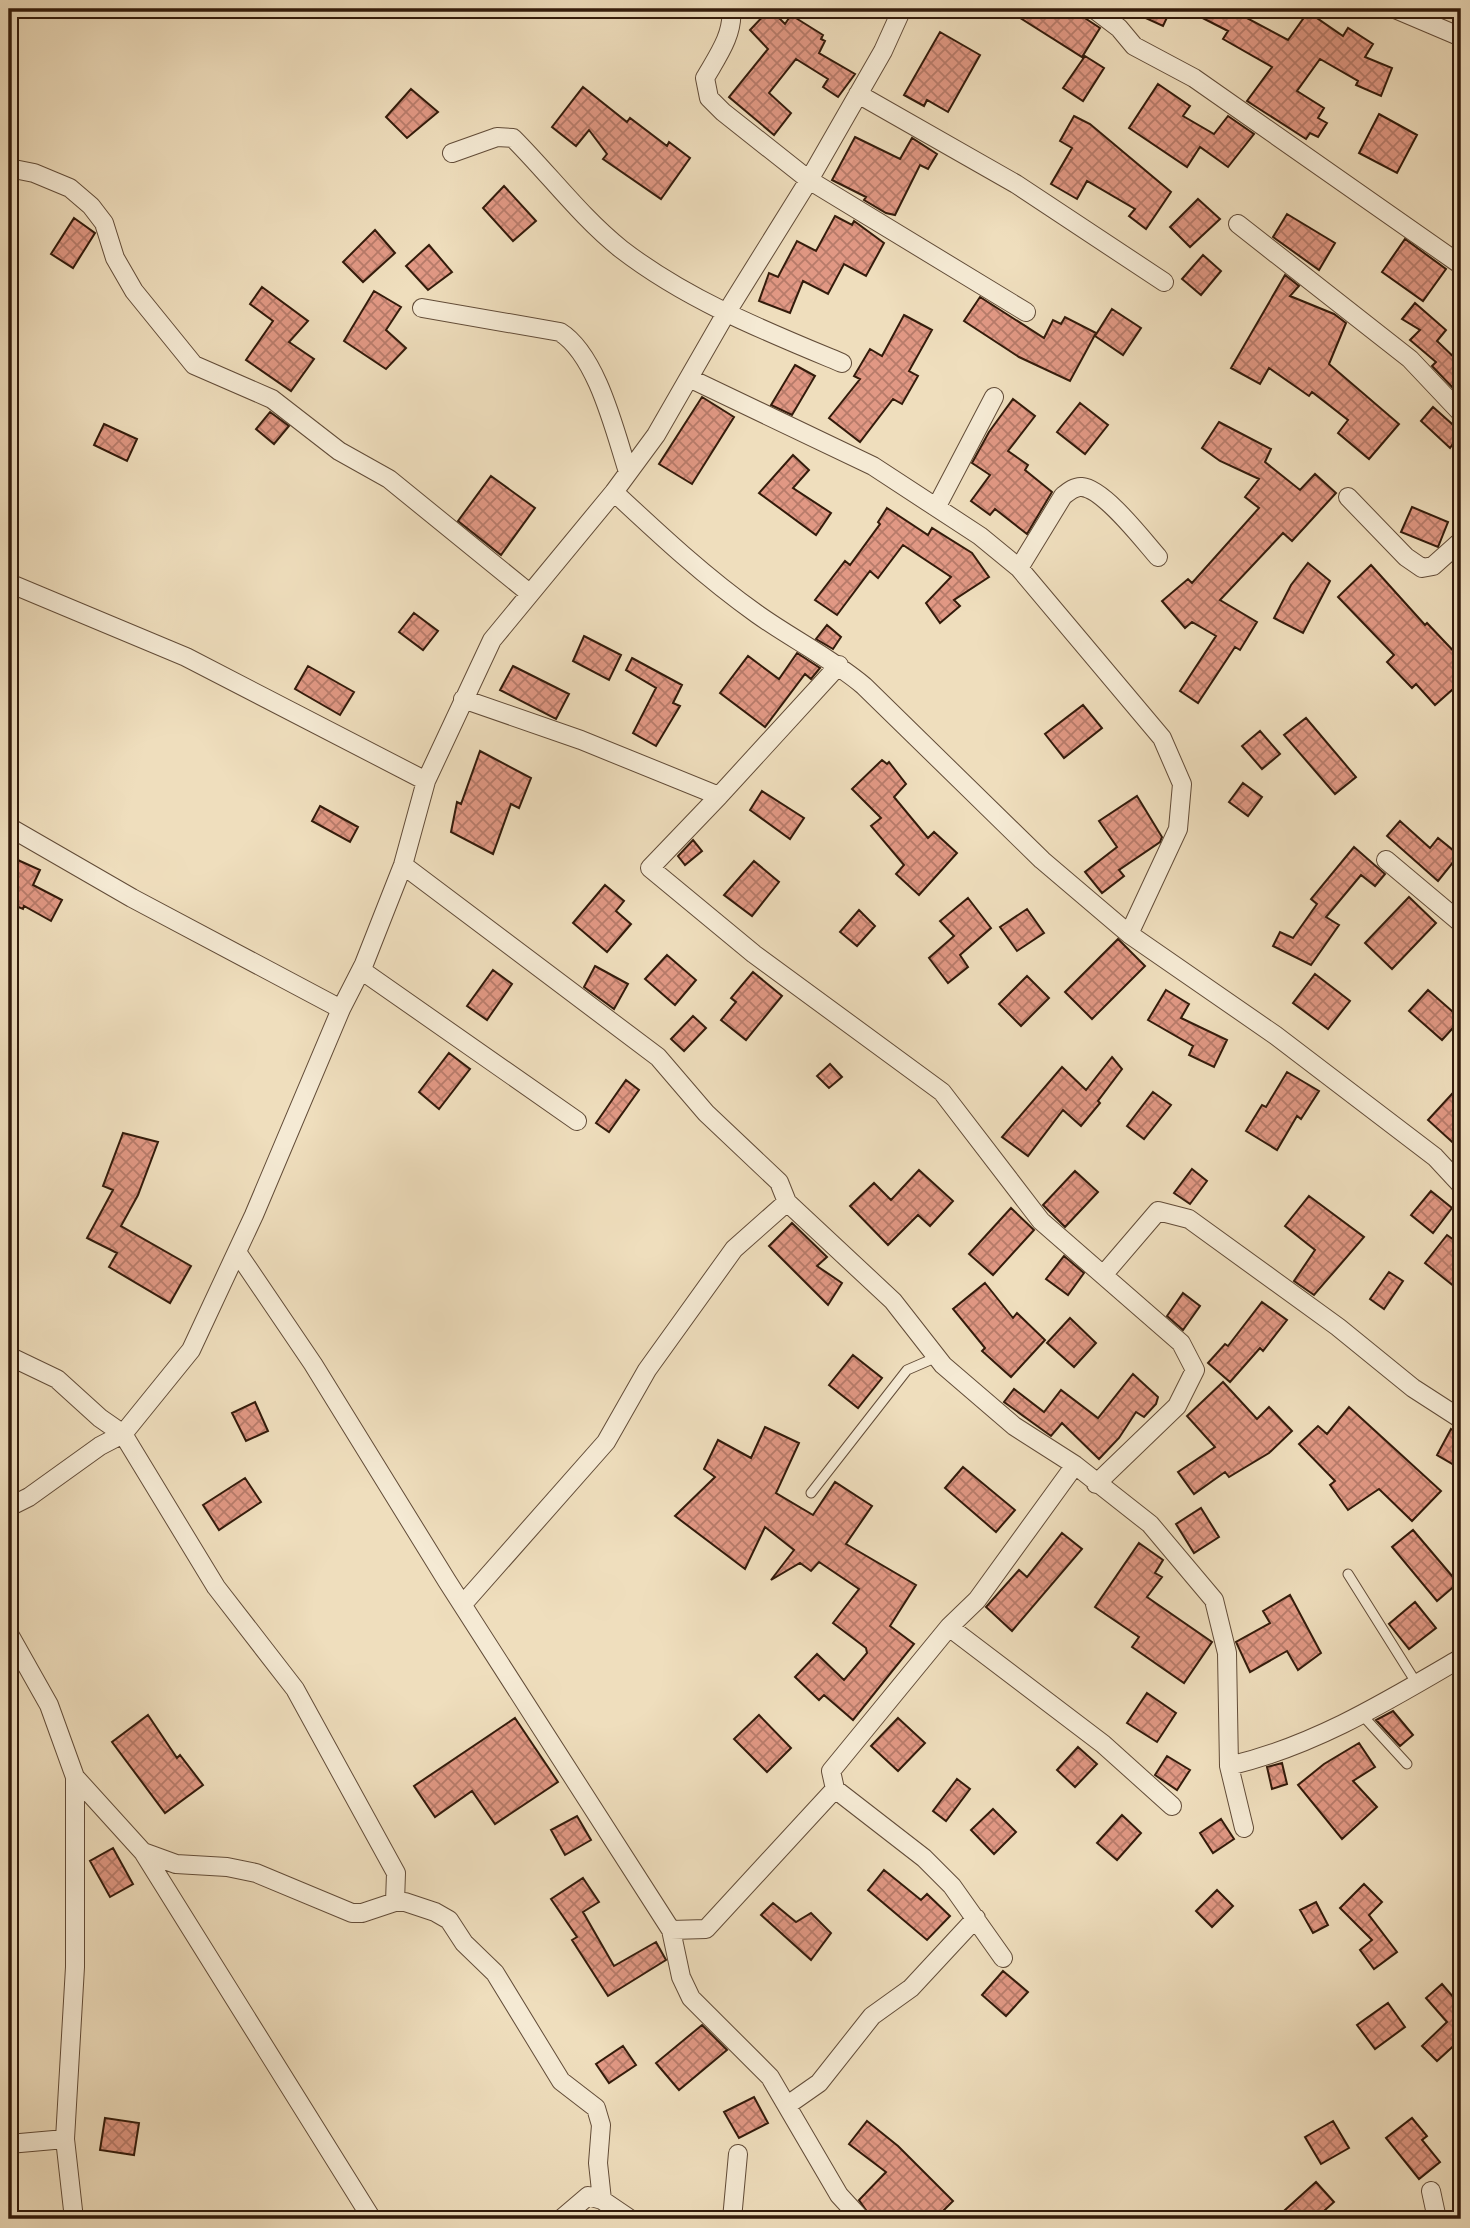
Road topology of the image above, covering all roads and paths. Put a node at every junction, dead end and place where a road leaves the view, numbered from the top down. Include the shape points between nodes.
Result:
1 (730, 9) edge
2 (902, 9) edge
3 (1094, 9) edge
4 (1395, 9) edge
5 (1461, 37) edge
6 (858, 94) junction
7 (452, 153) dead end
8 (9, 168) edge
9 (809, 180) junction
10 (1238, 224) dead end
11 (1461, 265) edge
12 (1164, 282) dead end
13 (422, 308) dead end
14 (1026, 312) dead end
15 (725, 314) junction
16 (842, 363) dead end
17 (689, 378) junction
18 (994, 397) dead end
19 (1461, 414) edge
20 (628, 472) junction
21 (614, 492) junction
22 (1348, 497) dead end
23 (937, 506) junction
24 (1461, 541) edge
25 (1158, 557) dead end
26 (1019, 568) junction
27 (9, 583) edge
28 (528, 592) junction
29 (839, 665) junction
30 (463, 699) junction
31 (426, 781) junction
32 (719, 796) junction
33 (9, 827) edge
34 (1386, 860) dead end
35 (403, 864) junction
36 (1461, 923) edge
37 (1129, 934) junction
38 (361, 970) junction
39 (341, 1009) junction
40 (577, 1121) dead end
41 (1461, 1185) edge
42 (787, 1202) junction
43 (237, 1252) junction
44 (1104, 1274) junction
45 (9, 1356) edge
46 (937, 1357) junction
47 (1461, 1419) edge
48 (123, 1434) junction
49 (1075, 1465) junction
50 (1096, 1484) junction
51 (811, 1493) dead end
52 (9, 1507) edge
53 (1348, 1574) dead end
54 (463, 1604) junction
55 (949, 1627) junction
56 (9, 1634) edge
57 (1461, 1658) edge
58 (1417, 1684) junction
59 (1363, 1716) junction
60 (1407, 1764) dead end
61 (1229, 1766) junction
62 (75, 1777) junction
63 (835, 1789) junction
64 (1172, 1806) dead end
65 (1244, 1828) dead end
66 (143, 1852) junction
67 (395, 1902) junction
68 (976, 1918) junction
69 (671, 1930) junction
70 (1003, 1958) dead end
71 (789, 2104) junction
72 (65, 2139) junction
73 (9, 2144) edge
74 (737, 2154) dead end
75 (1431, 2191) dead end
76 (602, 2200) junction
77 (74, 2219) edge
78 (372, 2219) edge
79 (561, 2219) edge
80 (630, 2219) edge
81 (732, 2219) edge
82 (861, 2219) edge
83 (1437, 2219) edge

1 - 9 street via 726,41 705,78 709,98
2 - 6 street
3 - 11 street via 1134,46 1203,85
4 - 5 street
6 - 9 street
6 - 12 street via 1016,184
7 - 15 street via 497,136 513,138 622,249
8 - 28 street via 70,188 91,206 104,223 115,258 134,291 194,365 271,399 339,451 389,479
9 - 14 street
9 - 15 street
10 - 19 street via 1410,359
13 - 20 street via 560,332 573,340 584,353
15 - 16 street
15 - 17 street
17 - 20 street
17 - 23 street via 873,466
18 - 23 street
20 - 21 street
21 - 28 street
21 - 29 street via 698,570 759,616
22 - 24 street via 1422,568 1433,566
23 - 26 street
25 - 26 street via 1098,494 1083,486 1063,496
26 - 37 street via 1162,738 1182,784 1178,829
27 - 31 street via 186,657
28 - 30 street via 492,640
29 - 32 street
29 - 37 street via 1042,860
30 - 31 street
30 - 32 street
31 - 35 street
32 - 44 street via 650,868 754,954 942,1092 1041,1221
33 - 39 street
34 - 36 street
35 - 38 street
35 - 42 street via 658,1057 706,1113 779,1182
37 - 41 street via 1286,1043 1435,1157
38 - 39 street
38 - 40 street
39 - 43 street
42 - 46 street via 893,1301
42 - 54 street via 734,1249 647,1370 606,1442
43 - 48 street via 191,1350
43 - 54 street
44 - 47 street via 1158,1211 1189,1219
44 - 50 street via 1181,1343 1195,1370 1177,1406
45 - 48 street via 57,1379
46 - 49 street via 1014,1426
46 - 51 lane via 907,1370
48 - 52 street
48 - 67 street via 216,1587 295,1689 396,1873
49 - 50 street
49 - 55 street via 976,1600
50 - 61 street via 1150,1524 1214,1600 1227,1653
53 - 58 lane
54 - 69 street
55 - 63 street via 831,1771
55 - 64 street via 1102,1744
56 - 62 street via 49,1705
57 - 58 street
58 - 59 street
59 - 60 lane
59 - 61 street via 1274,1755
61 - 65 street
62 - 66 street
62 - 72 street via 75,1967
63 - 68 street via 924,1858
63 - 69 street via 706,1929
66 - 67 street via 176,1864 256,1873 352,1913
66 - 78 street
67 - 76 street via 449,1920 464,1943 495,1973 561,2081 596,2108 601,2125 598,2163
68 - 70 street
68 - 71 street via 911,1988 872,2016 819,2083
69 - 71 street via 681,1977 691,1998 770,2077
71 - 82 street via 839,2195
72 - 73 street
72 - 77 street
74 - 81 street
75 - 83 street
76 - 79 street via 588,2196
76 - 80 street

